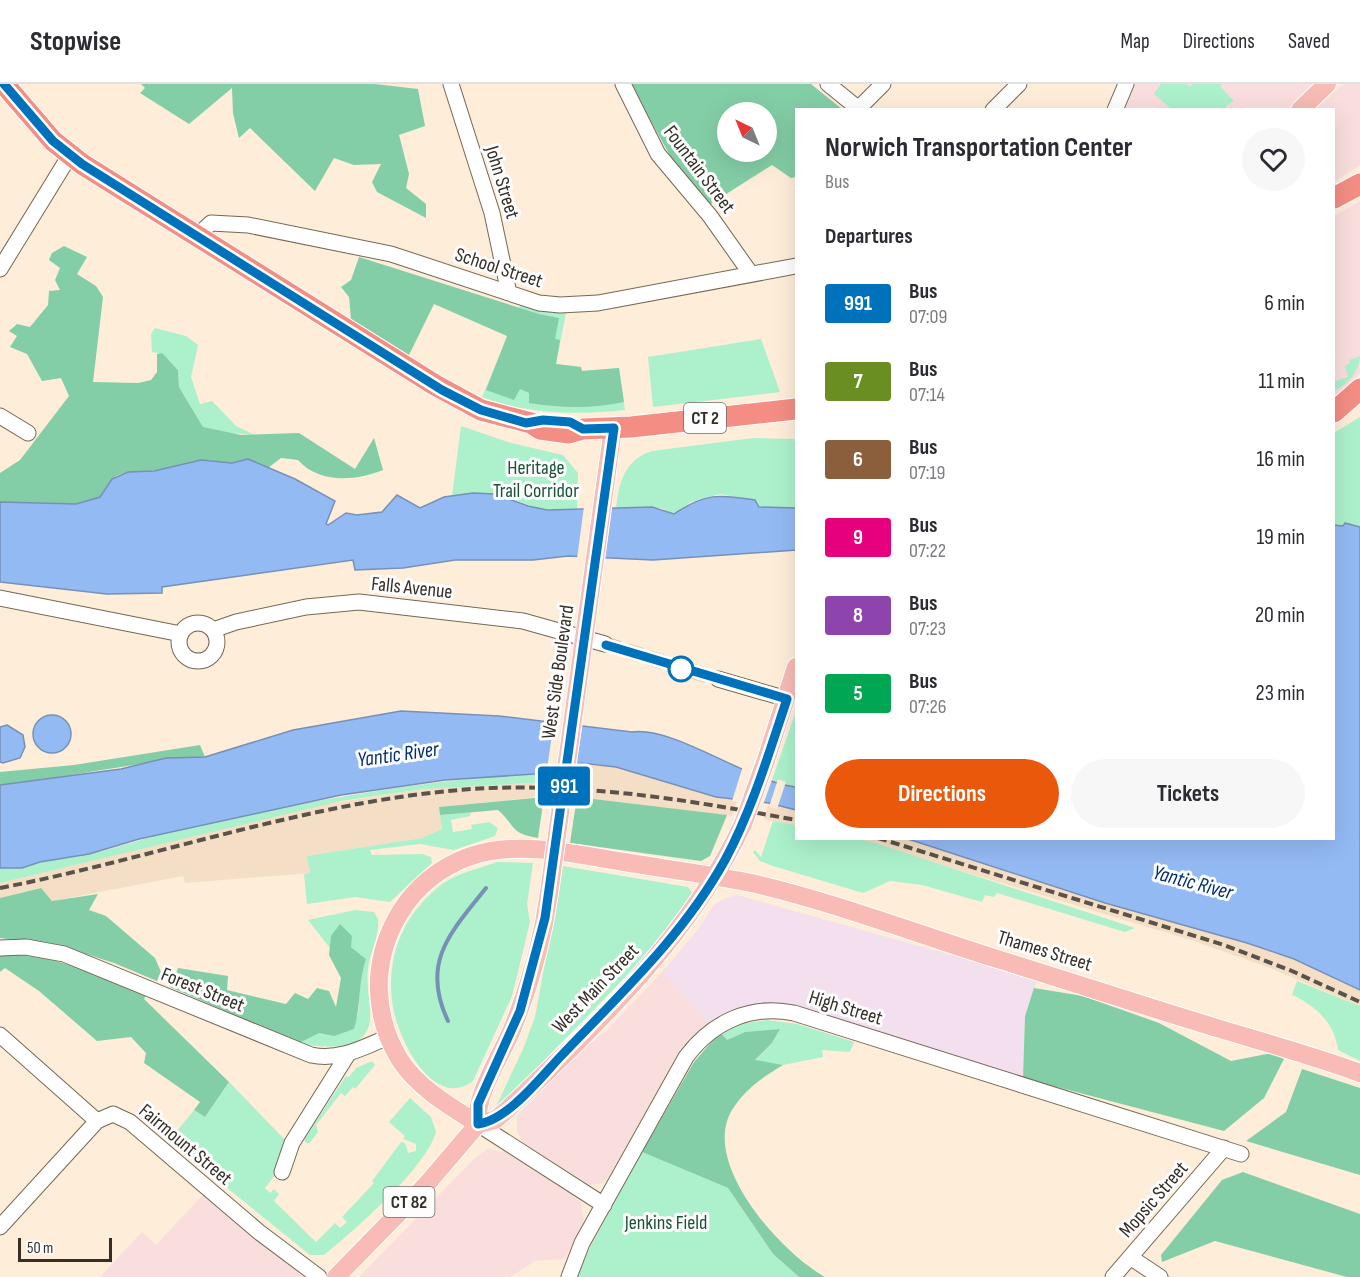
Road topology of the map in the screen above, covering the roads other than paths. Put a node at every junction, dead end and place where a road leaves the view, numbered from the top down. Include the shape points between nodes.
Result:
1 (4, 84) edge
2 (451, 84) edge
3 (623, 84) edge
4 (828, 84) edge
5 (883, 84) edge
6 (1019, 84) edge
7 (1126, 84) edge
8 (1328, 84) edge
9 (859, 108) edge
10 (861, 108) edge
11 (995, 108) edge
12 (1116, 108) edge
13 (1302, 108) edge
14 (70, 154) junction
15 (1360, 184) edge
16 (1335, 197) edge
17 (197, 236) junction
18 (795, 266) edge
19 (0, 269) edge
20 (751, 274) junction
21 (509, 293) junction
22 (1360, 389) edge
23 (795, 409) edge
24 (1335, 411) edge
25 (0, 416) edge
26 (614, 428) junction
27 (28, 434) dead end
28 (0, 598) edge
29 (213, 630) junction
30 (181, 633) junction
31 (606, 645) tunnel mouth
32 (795, 671) edge
33 (718, 679) tunnel mouth
34 (787, 699) junction
35 (715, 877) junction
36 (0, 948) edge
37 (0, 1035) edge
38 (388, 1037) junction
39 (348, 1054) junction
40 (1360, 1072) edge
41 (97, 1122) junction
42 (478, 1124) junction
43 (1224, 1148) junction
44 (1241, 1154) dead end
45 (282, 1172) dead end
46 (603, 1205) junction
47 (0, 1227) edge
48 (1130, 1257) junction
49 (319, 1277) edge
50 (336, 1277) edge
51 (568, 1277) edge
52 (1113, 1277) edge
53 (1160, 1277) edge

1 - 14 highway, CT 2 via 44,131
2 - 21 street, John Street via 492,213
3 - 20 street, Fountain Street via 658,154 710,216
4 - 9 street
5 - 10 street
6 - 11 street
7 - 12 street
8 - 13 main road
14 - 17 highway, CT 2
14 - 19 street
15 - 16 highway
17 - 21 street, School Street via 211,223 248,225 391,254
17 - 26 highway, CT 2 via 442,390 481,410 566,433
18 - 20 street, School Street
20 - 21 street, School Street via 576,305 539,303
22 - 24 highway
23 - 26 highway, CT 2
25 - 27 street
26 - 42 main road, West Side Boulevard, bridge via 549,893 520,1011 477,1106
28 - 30 street, Falls Avenue
29 - 30 street, Falls Avenue via 204,624 193,624
29 - 30 street via 216,647 209,658 198,662 180,650
29 - 31 street, Falls Avenue via 306,607 359,602 530,622
32 - 34 main road, West Main Street
33 - 34 street
34 - 35 main road, West Main Street, bridge via 742,824
35 - 38 main road, Thames Street via 525,849 488,851 455,862 412,897 387,939 378,989 380,1014
35 - 40 main road, Thames Street via 777,890
35 - 42 main road, West Main Street / CT 82 via 677,933 623,992 502,1115
36 - 39 street, Forest Street via 26,947 64,954 300,1052 322,1057
37 - 41 street
38 - 39 street, Forest Street
38 - 42 main road, Thames Street via 417,1080
39 - 45 street via 292,1143
41 - 47 street
41 - 49 street, Fairmount Street via 113,1114 130,1122 259,1233
42 - 46 street
42 - 50 main road, West Main Street / CT 82 via 426,1185
43 - 44 street, High Street
43 - 46 street, High Street via 794,1013 758,1011 724,1022 692,1050
43 - 48 street, Mopsic Street
46 - 51 street, High Street
48 - 52 street, Mopsic Street
48 - 53 street

